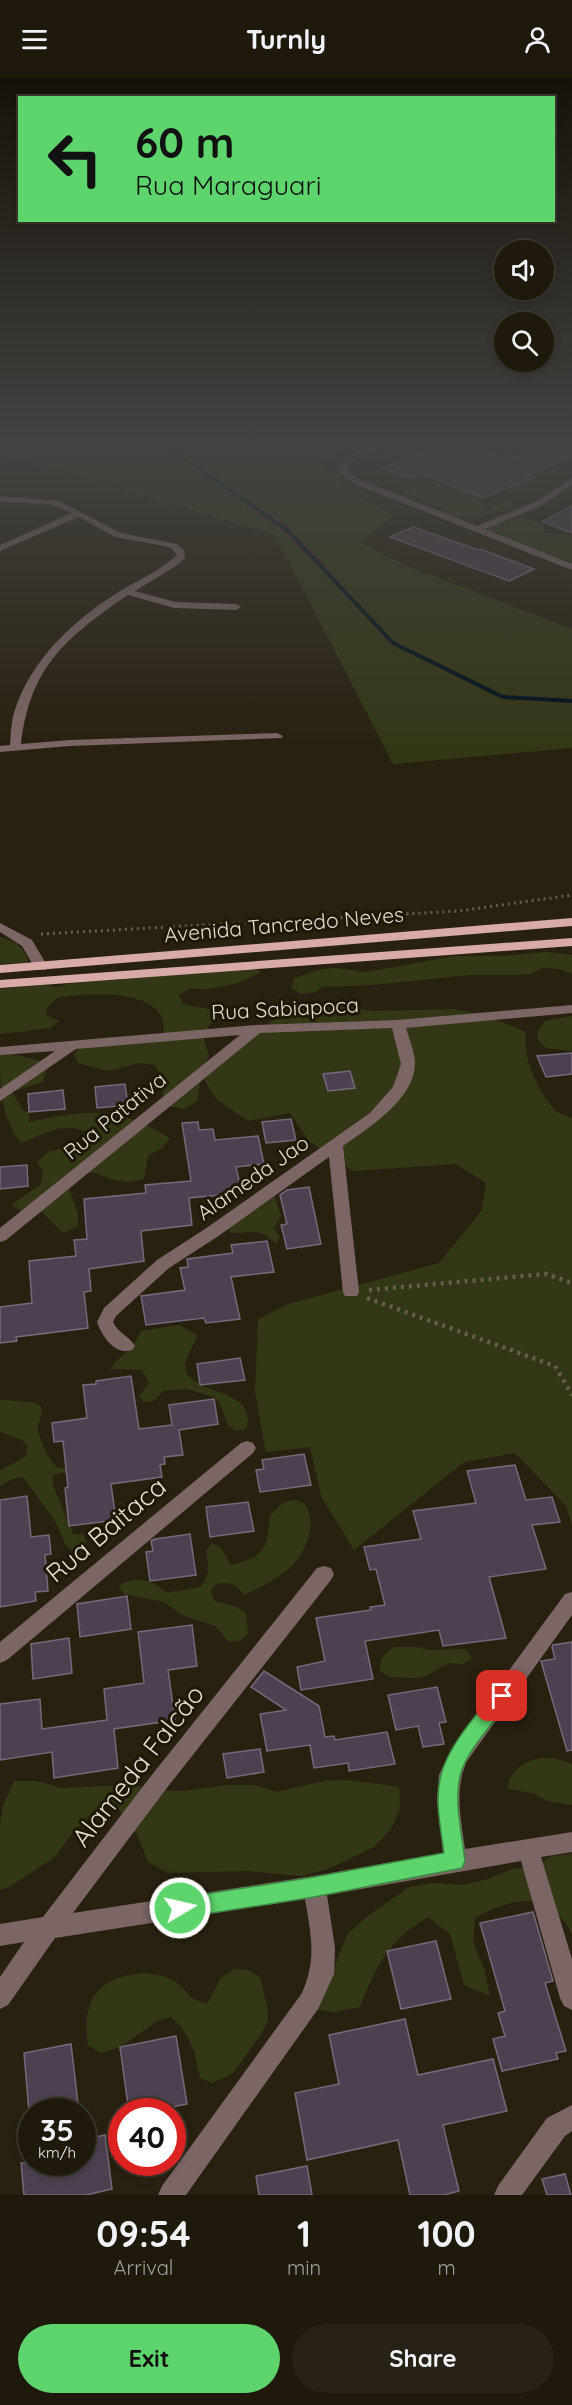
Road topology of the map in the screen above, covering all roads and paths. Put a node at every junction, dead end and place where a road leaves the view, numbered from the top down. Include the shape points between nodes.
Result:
1 (173, 547) edge
2 (519, 547) edge
3 (572, 567) edge
4 (126, 591) junction
5 (236, 607) dead end
6 (278, 736) dead end
7 (15, 746) junction
8 (0, 749) edge
9 (572, 895) edge
10 (572, 922) edge
11 (0, 927) edge
12 (32, 935) dead end
13 (572, 942) edge
14 (41, 967) junction
15 (0, 969) edge
16 (0, 984) edge
17 (572, 1009) edge
18 (398, 1024) junction
19 (256, 1029) junction
20 (72, 1045) junction
21 (0, 1051) edge
22 (0, 1096) edge
23 (335, 1146) junction
24 (0, 1236) edge
25 (572, 1283) edge
26 (351, 1292) junction
27 (126, 1346) dead end
28 (572, 1395) edge
29 (247, 1448) dead end
30 (324, 1574) dead end
31 (572, 1600) edge
32 (0, 1654) edge
33 (572, 1842) edge
34 (528, 1849) junction
35 (455, 1861) junction
36 (314, 1887) junction
37 (46, 1929) junction
38 (0, 1935) edge
39 (0, 1997) edge
40 (572, 1998) edge
41 (572, 2117) edge
42 (171, 2195) edge
43 (507, 2195) edge

1 - 4 street via 182,552 180,560
2 - 3 street
4 - 5 street via 184,606
4 - 7 street via 71,632 33,677 15,725
6 - 7 street
7 - 8 street
9 - 12 path via 459,911
10 - 14 main road, Avenida Tancredo Neves
11 - 14 street via 27,943
13 - 16 main road, Avenida Tancredo Neves
14 - 15 main road, Avenida Tancredo Neves
17 - 18 street, Rua Sabiapoca
18 - 19 street, Rua Sabiapoca
18 - 23 street, Alameda Jao via 408,1064 400,1089 375,1116
19 - 20 street, Rua Sabiapoca
19 - 24 street, Rua Patativa
20 - 21 street, Rua Sabiapoca
20 - 22 street
23 - 26 street
23 - 27 street, Alameda Jao via 163,1264 110,1312 105,1323 108,1333
25 - 26 path via 546,1274
26 - 28 path via 555,1366
29 - 32 street, Rua Baitaca
30 - 37 street, Alameda Falcão
31 - 35 street via 460,1754 450,1775 448,1800
33 - 34 street
34 - 35 street
34 - 40 street
35 - 36 street
36 - 37 street
36 - 42 street via 324,1948 322,1974 310,2001
37 - 38 street
37 - 39 street, Alameda Falcão
41 - 43 street via 556,2127

